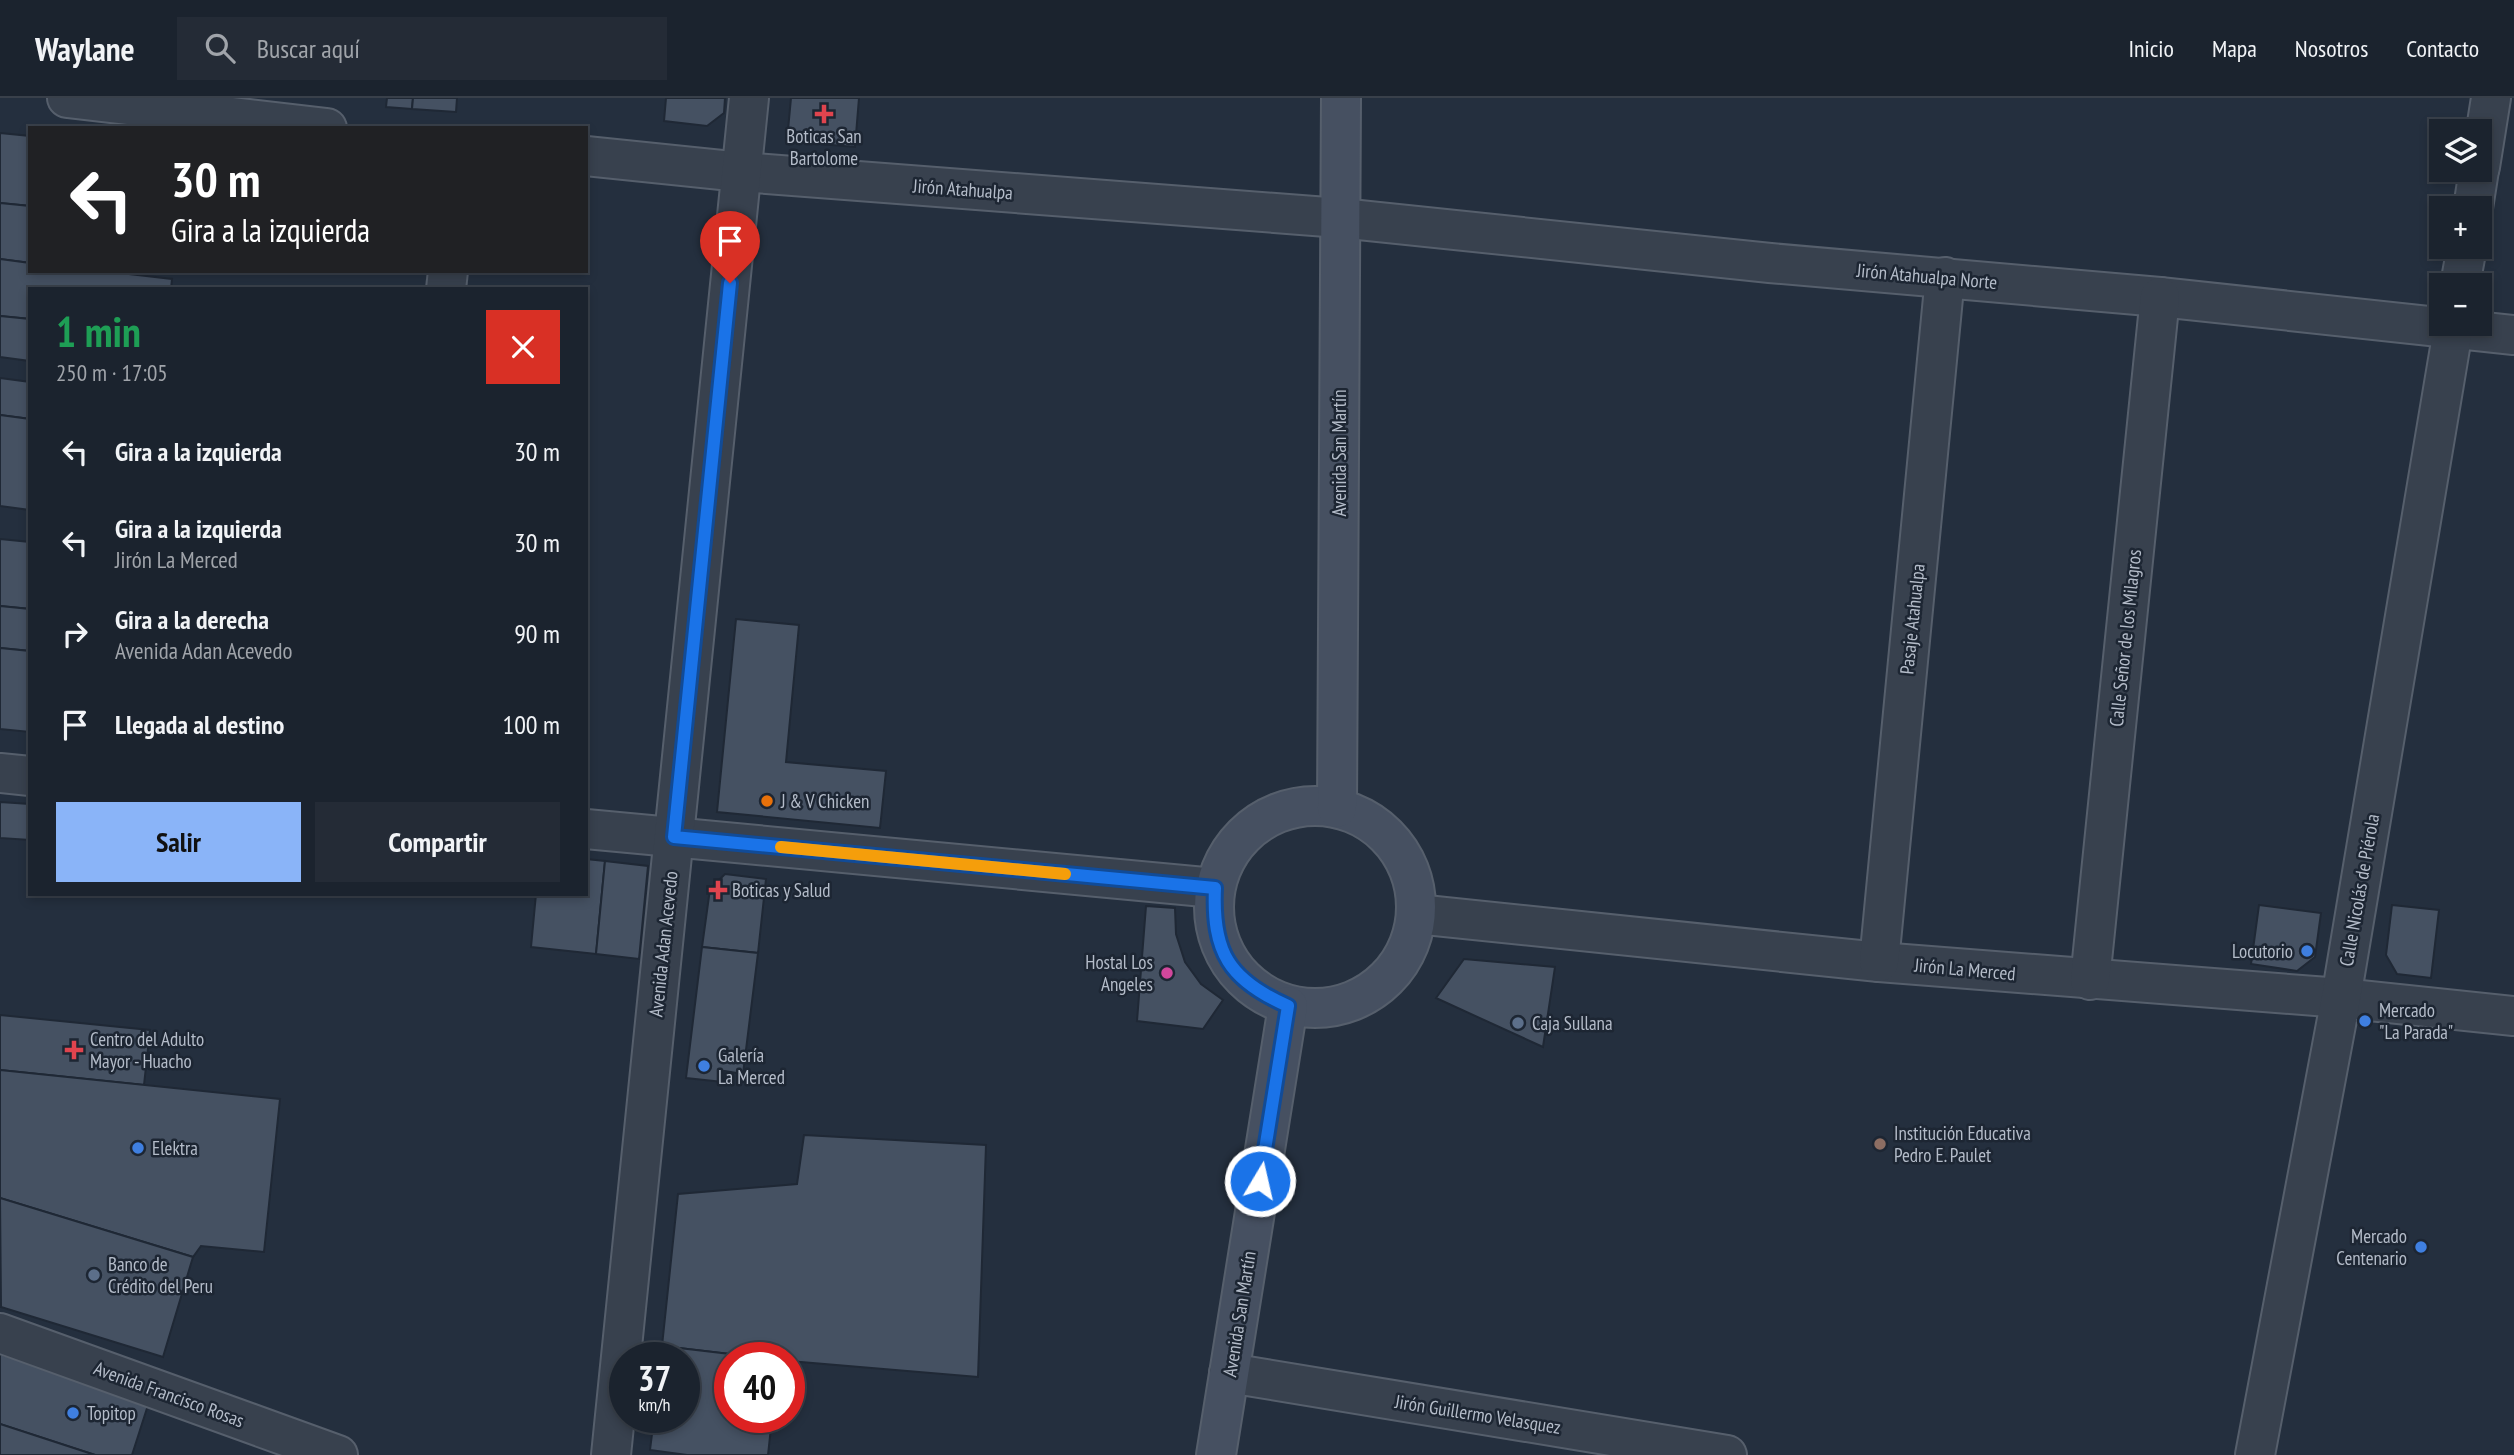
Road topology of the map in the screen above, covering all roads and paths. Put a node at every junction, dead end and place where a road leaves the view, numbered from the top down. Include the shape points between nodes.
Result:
1 (67, 98) edge
2 (749, 98) edge
3 (1340, 98) edge
4 (2491, 98) edge
5 (2488, 119) edge
6 (310, 126) edge
7 (588, 156) edge
8 (741, 172) junction
9 (1340, 218) junction
10 (1945, 277) junction
11 (2160, 297) junction
12 (2429, 325) edge
13 (2492, 332) edge
14 (2514, 335) edge
15 (2451, 336) edge
16 (0, 773) edge
17 (28, 776) edge
18 (1337, 808) junction
19 (588, 829) edge
20 (674, 837) junction
21 (1215, 888) junction
22 (1416, 914) junction
23 (1879, 961) junction
24 (2090, 980) junction
25 (2341, 998) junction
26 (1288, 1006) junction
27 (2514, 1016) edge
28 (0, 1333) edge
29 (1229, 1373) junction
30 (338, 1455) edge
31 (611, 1455) edge
32 (1216, 1455) edge
33 (1727, 1455) edge
34 (2255, 1455) edge

1 - 6 street
2 - 8 street, Avenida Adan Acevedo
3 - 9 street, Avenida San Martín
4 - 5 street
7 - 8 street, Jirón Atahualpa
8 - 9 street, Jirón Atahualpa
8 - 20 street, Avenida Adan Acevedo
9 - 10 street, Jirón Atahualpa Norte
9 - 18 street, Avenida San Martín
10 - 11 street, Jirón Atahualpa Norte
10 - 23 street, Pasaje Atahualpa
11 - 12 street, Jirón Atahualpa Norte
11 - 24 street, Calle Señor de los Milagros
13 - 14 street, Jirón Atahualpa Norte
15 - 25 street, Calle Nicolás de Piérola
16 - 17 street
18 - 21 street via 1305,806 1273,814 1246,832 1226,857
18 - 22 street via 1364,817 1387,835 1404,858 1415,885
19 - 20 street
20 - 21 street
20 - 31 street, Avenida Adan Acevedo
21 - 26 street via 1213,918 1221,947 1237,974 1260,994
22 - 23 street, Jirón La Merced
22 - 26 street via 1410,944 1395,970 1374,991 1347,1004 1318,1009
23 - 24 street, Jirón La Merced
24 - 25 street, Jirón La Merced
25 - 27 street, Jirón La Merced
25 - 34 street, Calle Nicolás de Piérola
26 - 29 street, Avenida San Martín
28 - 30 street, Avenida Francisco Rosas
29 - 32 street, Avenida San Martín
29 - 33 street, Jirón Guillermo Velasquez

